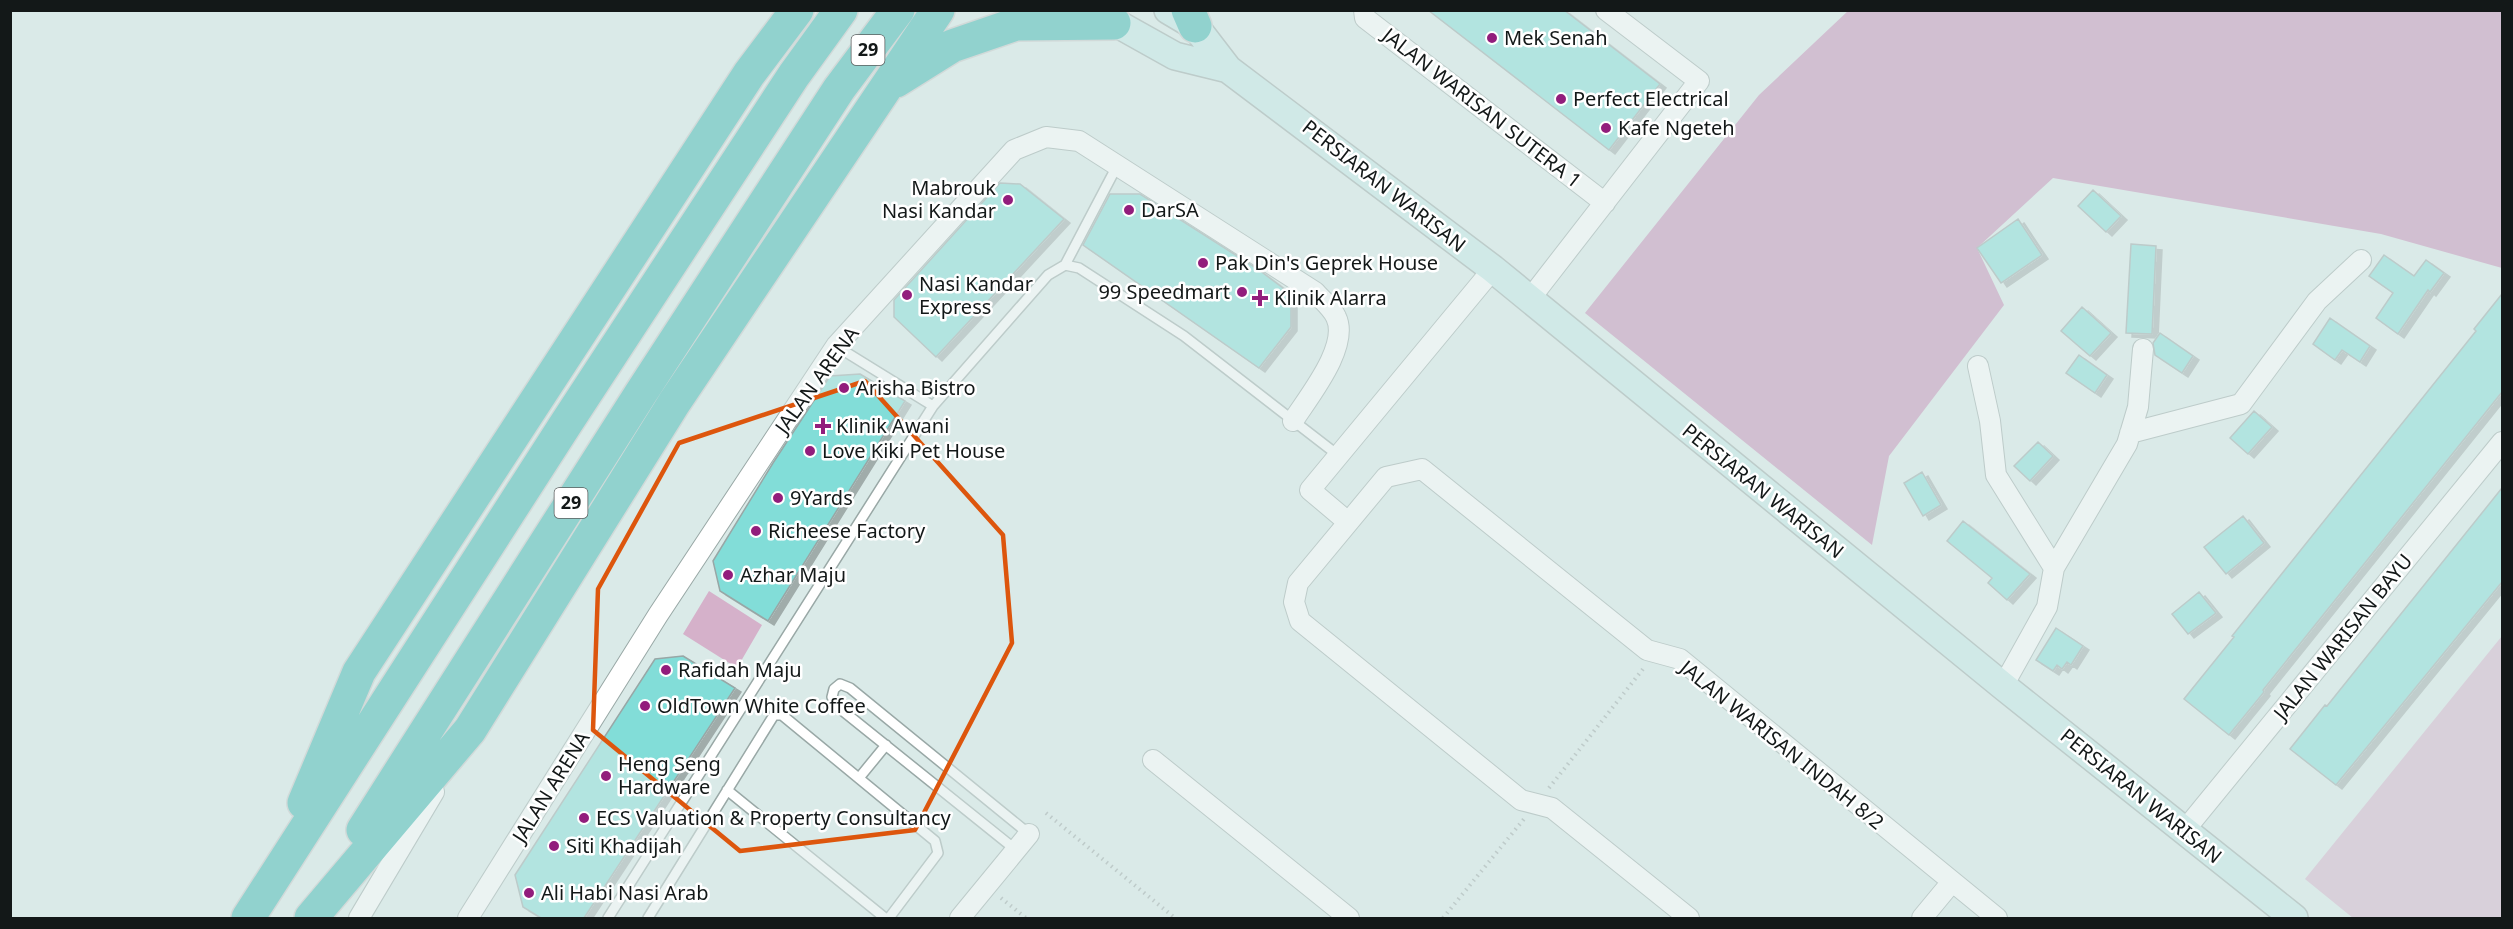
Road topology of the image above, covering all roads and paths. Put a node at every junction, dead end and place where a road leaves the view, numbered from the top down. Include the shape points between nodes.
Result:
1 (782, 10) edge
2 (797, 10) edge
3 (842, 10) edge
4 (898, 10) edge
5 (938, 10) edge
6 (1364, 10) edge
7 (1606, 10) edge
8 (1184, 16) edge
9 (1104, 17) edge
10 (924, 24) edge
11 (1228, 69) junction
12 (749, 74) junction
13 (891, 83) junction
14 (1117, 166) junction
15 (1605, 203) junction
16 (2361, 260) dead end
17 (1065, 266) junction
18 (1493, 269) junction
19 (1529, 300) junction
20 (836, 346) junction
21 (2143, 349) dead end
22 (1978, 366) dead end
23 (933, 406) junction
24 (1293, 421) junction
25 (2130, 433) junction
26 (2502, 442) edge
27 (1339, 456) junction
28 (1348, 522) junction
29 (2054, 568) junction
30 (2003, 686) junction
31 (470, 730) junction
32 (886, 745) junction
33 (1153, 760) dead end
34 (859, 778) junction
35 (727, 790) junction
36 (1046, 813) dead end
37 (2184, 831) junction
38 (1029, 834) joint
39 (1016, 850) junction
40 (1951, 883) junction
41 (270, 885) junction
42 (986, 886) junction
43 (248, 918) edge
44 (309, 918) edge
45 (360, 918) edge
46 (470, 918) edge
47 (608, 918) edge
48 (648, 918) edge
49 (887, 918) edge
50 (960, 918) edge
51 (1026, 918) edge
52 (1175, 918) edge
53 (1349, 918) edge
54 (1689, 918) edge
55 (1922, 918) edge
56 (1997, 918) edge
57 (2294, 918) edge

1 - 12 highway
2 - 12 highway
3 - 41 highway, 29 via 794,75
4 - 44 highway, 29 via 839,89 640,393
5 - 10 highway
6 - 15 street, JALAN WARISAN SUTERA 1 via 1365,18
7 - 15 street via 1699,81
8 - 11 main road
9 - 11 main road via 1175,56
9 - 13 highway via 1016,24 952,46
10 - 13 highway
11 - 18 main road, PERSIARAN WARISAN
12 - 41 highway via 359,672
13 - 31 highway via 674,403
14 - 17 lane
14 - 20 street, JALAN ARENA via 1079,141 1046,137 1014,150
14 - 24 street, JALAN ARENA via 1315,292 1336,316 1340,336 1332,359
15 - 19 street
16 - 25 street via 2317,301 2241,404
17 - 23 lane via 1048,275
17 - 24 lane via 1079,268 1184,336
18 - 19 main road, PERSIARAN WARISAN
18 - 27 street
19 - 30 main road, PERSIARAN WARISAN
20 - 23 lane
20 - 46 street, JALAN ARENA via 658,615
21 - 25 street via 2138,407
22 - 29 street via 1996,475
23 - 47 lane
24 - 27 lane
25 - 29 street
26 - 37 street, JALAN WARISAN BAYU
27 - 28 street via 1310,490
28 - 40 street, JALAN WARISAN INDAH 8/2 via 1386,477 1422,469 1647,650 1680,659
28 - 54 street via 1298,583 1294,602 1300,621 1521,800 1552,808
29 - 30 street via 2047,608
30 - 37 main road, PERSIARAN WARISAN
31 - 44 highway
31 - 45 street
32 - 34 lane
32 - 38 lane via 838,707 832,693 837,686 850,688
32 - 39 lane
33 - 53 street
34 - 35 lane via 782,715 774,715
34 - 49 lane via 938,847 938,853
35 - 48 lane
35 - 49 lane
36 - 52 path
37 - 57 main road, PERSIARAN WARISAN
38 - 39 street
39 - 42 street
40 - 55 street
40 - 56 street, JALAN WARISAN INDAH 8/2
41 - 43 highway, 29
42 - 50 street
42 - 51 path

